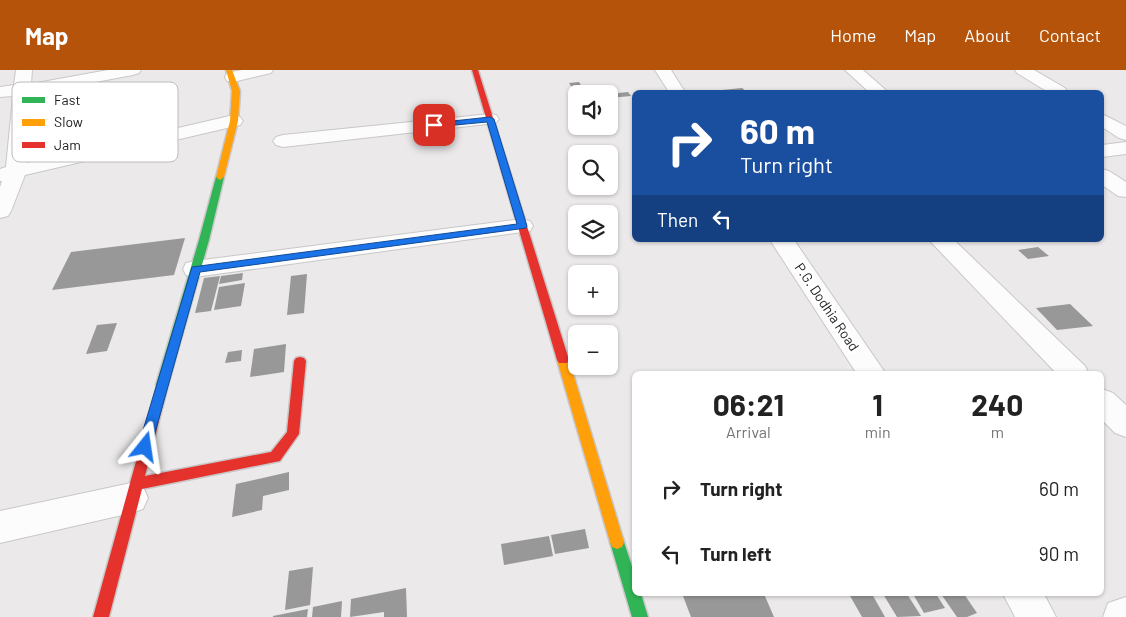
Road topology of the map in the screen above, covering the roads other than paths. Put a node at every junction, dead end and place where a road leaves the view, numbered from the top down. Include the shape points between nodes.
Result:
1 (133, 70) edge
2 (265, 70) edge
3 (475, 70) edge
4 (663, 70) edge
5 (853, 70) edge
6 (1023, 70) edge
7 (231, 73) edge
8 (73, 82) edge
9 (676, 90) edge
10 (877, 90) edge
11 (1056, 90) edge
12 (490, 119) junction
13 (1104, 120) edge
14 (234, 121) junction
15 (178, 134) edge
16 (1126, 134) edge
17 (283, 141) dead end
18 (1126, 148) edge
19 (12, 151) edge
20 (1104, 151) edge
21 (56, 162) edge
22 (8, 173) edge
23 (1104, 176) edge
24 (1126, 191) edge
25 (0, 211) edge
26 (522, 226) junction
27 (783, 242) edge
28 (943, 242) edge
29 (195, 270) junction
30 (300, 361) dead end
31 (870, 371) edge
32 (1072, 371) edge
33 (1104, 403) edge
34 (1126, 424) edge
35 (133, 491) junction
36 (0, 527) edge
37 (632, 590) edge
38 (634, 596) edge
39 (1023, 596) edge
40 (1126, 616) edge
41 (101, 617) edge
42 (640, 617) edge
43 (1037, 617) edge
44 (1122, 617) edge

1 - 8 street
2 - 7 street
3 - 12 street
4 - 9 street
5 - 10 street
6 - 11 street
7 - 14 street via 236,90
12 - 17 street
12 - 26 street
13 - 16 street
14 - 15 street
14 - 29 street
18 - 20 street
19 - 22 street
21 - 22 street
22 - 25 street via 8,196
23 - 24 street
26 - 29 street
26 - 37 street
27 - 31 street, P.G. Dodhia Road
28 - 32 street
29 - 35 street
30 - 35 street via 293,434 275,457
33 - 34 street
35 - 36 street
35 - 41 street
38 - 42 street
39 - 43 street
40 - 44 street

